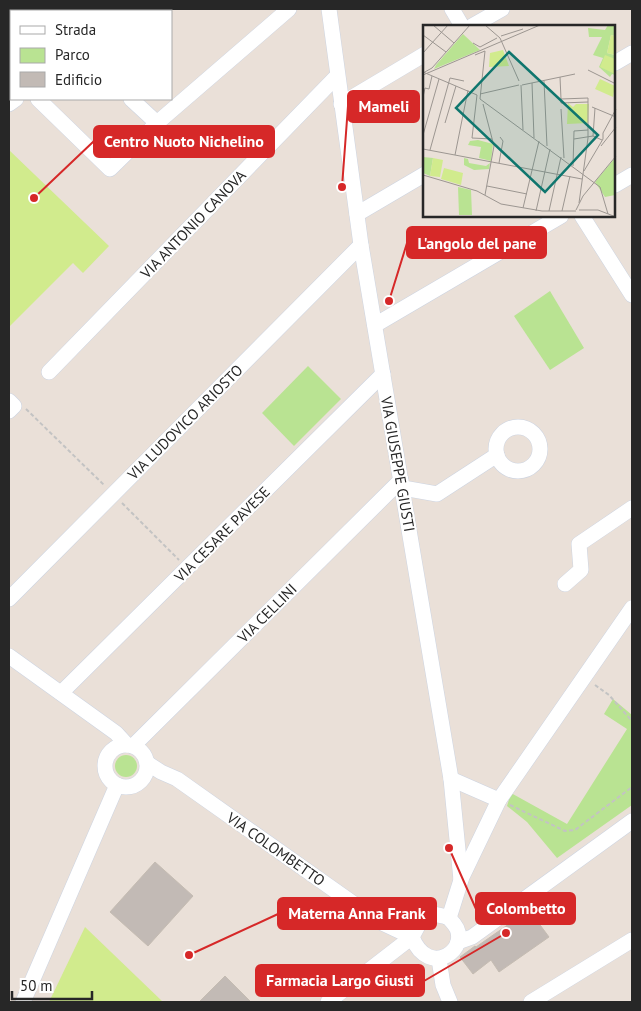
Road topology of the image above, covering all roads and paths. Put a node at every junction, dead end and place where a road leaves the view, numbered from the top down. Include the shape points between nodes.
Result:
1 (289, 9) edge
2 (329, 9) edge
3 (452, 9) edge
4 (502, 9) edge
5 (461, 25) edge
6 (474, 25) edge
7 (632, 53) edge
8 (423, 55) edge
9 (616, 62) edge
10 (337, 76) junction
11 (39, 100) edge
12 (132, 100) edge
13 (341, 104) junction
14 (157, 123) junction
15 (423, 175) edge
16 (632, 175) edge
17 (616, 184) edge
18 (357, 214) junction
19 (558, 218) edge
20 (583, 218) edge
21 (361, 245) junction
22 (632, 295) edge
23 (374, 325) junction
24 (49, 372) dead end
25 (383, 374) junction
26 (10, 406) edge
27 (497, 455) dead end
28 (402, 484) junction
29 (113, 494) junction
30 (632, 508) edge
31 (187, 568) junction
32 (565, 584) dead end
33 (9, 599) edge
34 (630, 618) edge
35 (9, 656) edge
36 (583, 677) junction
37 (61, 694) junction
38 (632, 721) edge
39 (105, 725) junction
40 (130, 746) junction
41 (110, 752) junction
42 (147, 763) junction
43 (451, 779) junction
44 (139, 783) junction
45 (117, 785) junction
46 (632, 787) edge
47 (191, 789) junction
48 (499, 800) junction
49 (632, 821) edge
50 (460, 880) junction
51 (449, 918) junction
52 (412, 937) junction
53 (632, 940) edge
54 (458, 942) junction
55 (439, 959) junction
56 (23, 1002) edge
57 (328, 1002) edge
58 (450, 1002) edge
59 (532, 1002) edge

1 - 14 street
2 - 10 street, VIA GIUSEPPE GIUSTI
3 - 5 street
4 - 6 street
7 - 9 street
8 - 13 street
10 - 13 street, VIA GIUSEPPE GIUSTI
10 - 24 street, VIA ANTONIO CANOVA
11 - 14 street via 110,169
12 - 14 street
13 - 18 street, VIA GIUSEPPE GIUSTI
15 - 18 street
16 - 17 street
18 - 21 street, VIA GIUSEPPE GIUSTI
19 - 23 street
20 - 22 street
21 - 23 street, VIA GIUSEPPE GIUSTI
21 - 29 street, VIA LUDOVICO ARIOSTO
23 - 25 street, VIA GIUSEPPE GIUSTI
25 - 28 street, VIA GIUSEPPE GIUSTI
25 - 31 street, VIA CESARE PAVESE
26 - 29 path via 27,409
27 - 28 street via 437,494
28 - 40 street, VIA CELLINI
28 - 43 street, VIA GIUSEPPE GIUSTI
29 - 31 path
29 - 33 street, VIA LUDOVICO ARIOSTO
30 - 32 street via 579,544 581,570
31 - 37 street, VIA CESARE PAVESE
34 - 36 street
35 - 37 street, VIA COLOMBETTO
36 - 38 path via 609,695
36 - 48 street
37 - 39 street, VIA COLOMBETTO
39 - 40 street, VIA COLOMBETTO
39 - 41 street via 112,745
40 - 41 street via 120,746
40 - 42 street, VIA COLOMBETTO via 142,753
41 - 45 street via 105,768 108,778
42 - 44 street via 145,776
42 - 47 street, VIA COLOMBETTO
43 - 48 street
43 - 50 street, VIA GIUSEPPE GIUSTI
44 - 45 street, VIA COLOMBETTO via 126,788
44 - 47 street, VIA COLOMBETTO via 167,781
45 - 56 street
46 - 48 path via 574,830 565,830
47 - 52 street, VIA COLOMBETTO via 378,921
48 - 50 street
49 - 54 street via 472,937
50 - 51 street, VIA GIUSEPPE GIUSTI
51 - 52 street via 433,914 421,920
51 - 54 street via 458,929
52 - 55 street via 425,956
52 - 57 street
53 - 59 street
54 - 55 street via 452,954
55 - 58 street via 443,985

